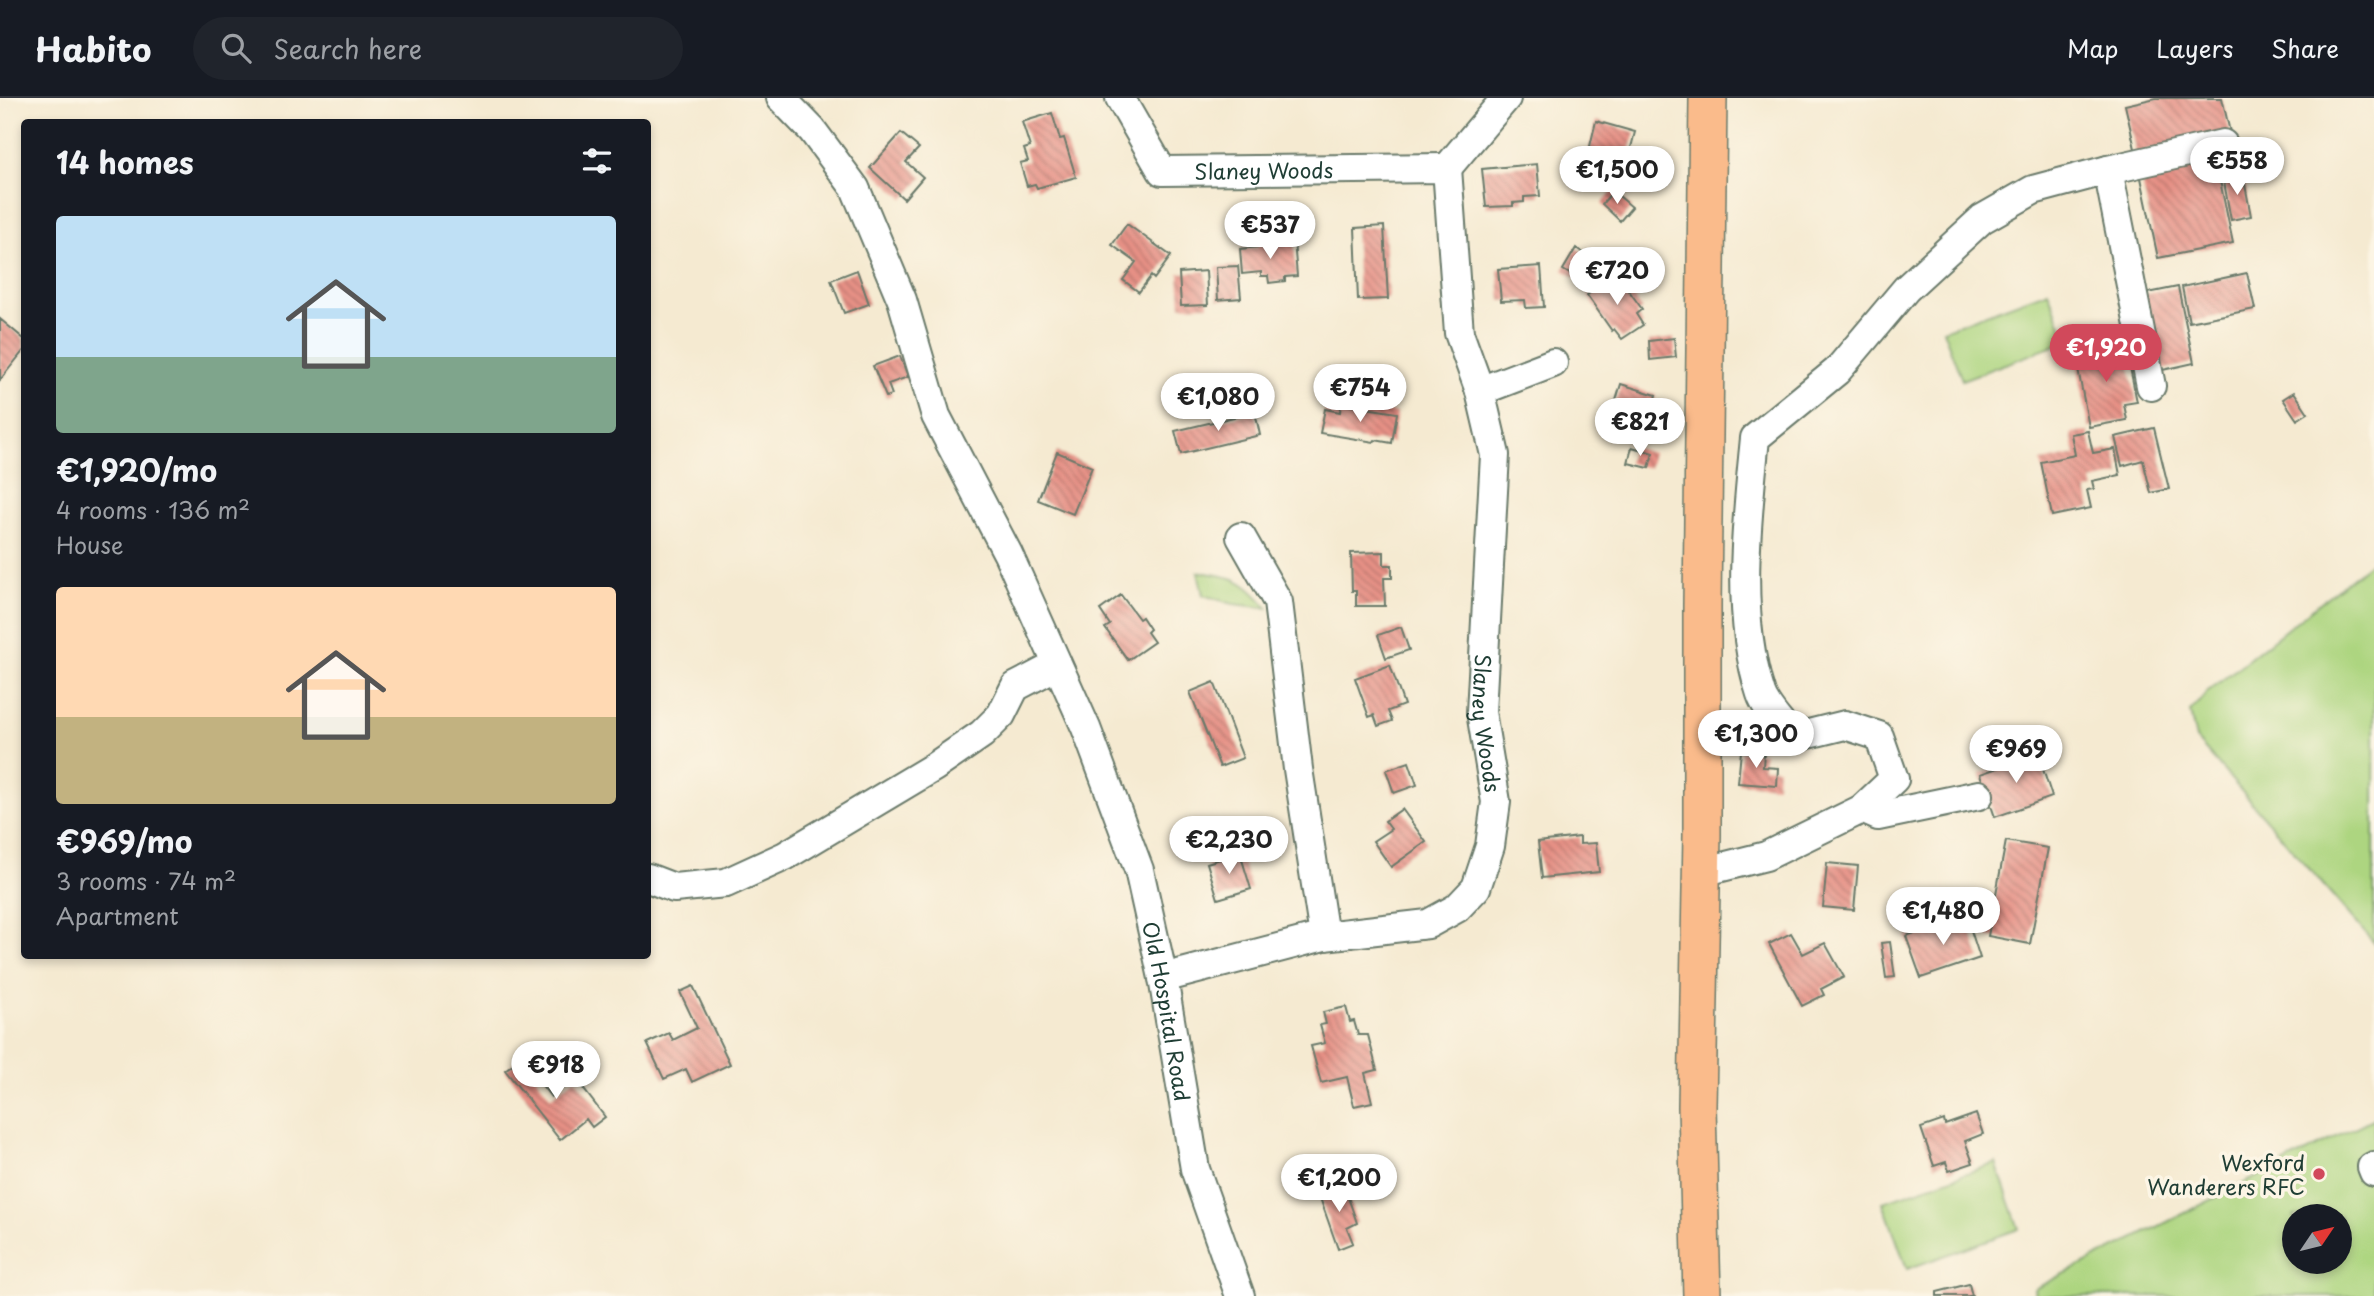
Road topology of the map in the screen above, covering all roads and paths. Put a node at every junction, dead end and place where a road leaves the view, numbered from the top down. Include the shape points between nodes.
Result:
1 (781, 98) edge
2 (1119, 98) edge
3 (1506, 98) edge
4 (1708, 98) edge
5 (2223, 144) dead end
6 (1447, 168) junction
7 (2108, 170) junction
8 (1553, 363) dead end
9 (2151, 386) dead end
10 (1480, 391) junction
11 (1241, 537) dead end
12 (1057, 665) junction
13 (1979, 795) dead end
14 (1861, 809) junction
15 (1702, 873) junction
16 (651, 879) edge
17 (1324, 936) junction
18 (1163, 978) junction
19 (2374, 1166) edge
20 (2374, 1172) edge
21 (1240, 1296) edge
22 (1702, 1296) edge

1 - 12 street, Old Hospital Road via 812,130 855,188 902,300 936,416 1008,554
2 - 6 street, Slaney Woods via 1161,171
3 - 6 street
4 - 15 main road
5 - 7 street
6 - 10 street, Slaney Woods via 1459,333
7 - 9 street
7 - 14 street via 2033,190 1982,219 1906,289 1837,371 1755,438 1746,526 1747,625 1762,697 1792,738 1845,725 1879,736 1894,779
8 - 10 street
10 - 17 street, Slaney Woods via 1494,455 1481,712 1496,802 1490,846 1476,888 1447,914 1428,924
11 - 17 street via 1278,602
12 - 16 street via 1015,687 1001,715 982,734 785,856 726,883 674,888
12 - 18 street, Old Hospital Road via 1086,728 1139,870
13 - 14 street via 1878,816
14 - 15 street via 1766,856
15 - 22 main road via 1698,1107
17 - 18 street, Slaney Woods
18 - 21 street, Old Hospital Road via 1195,1169
19 - 20 street

